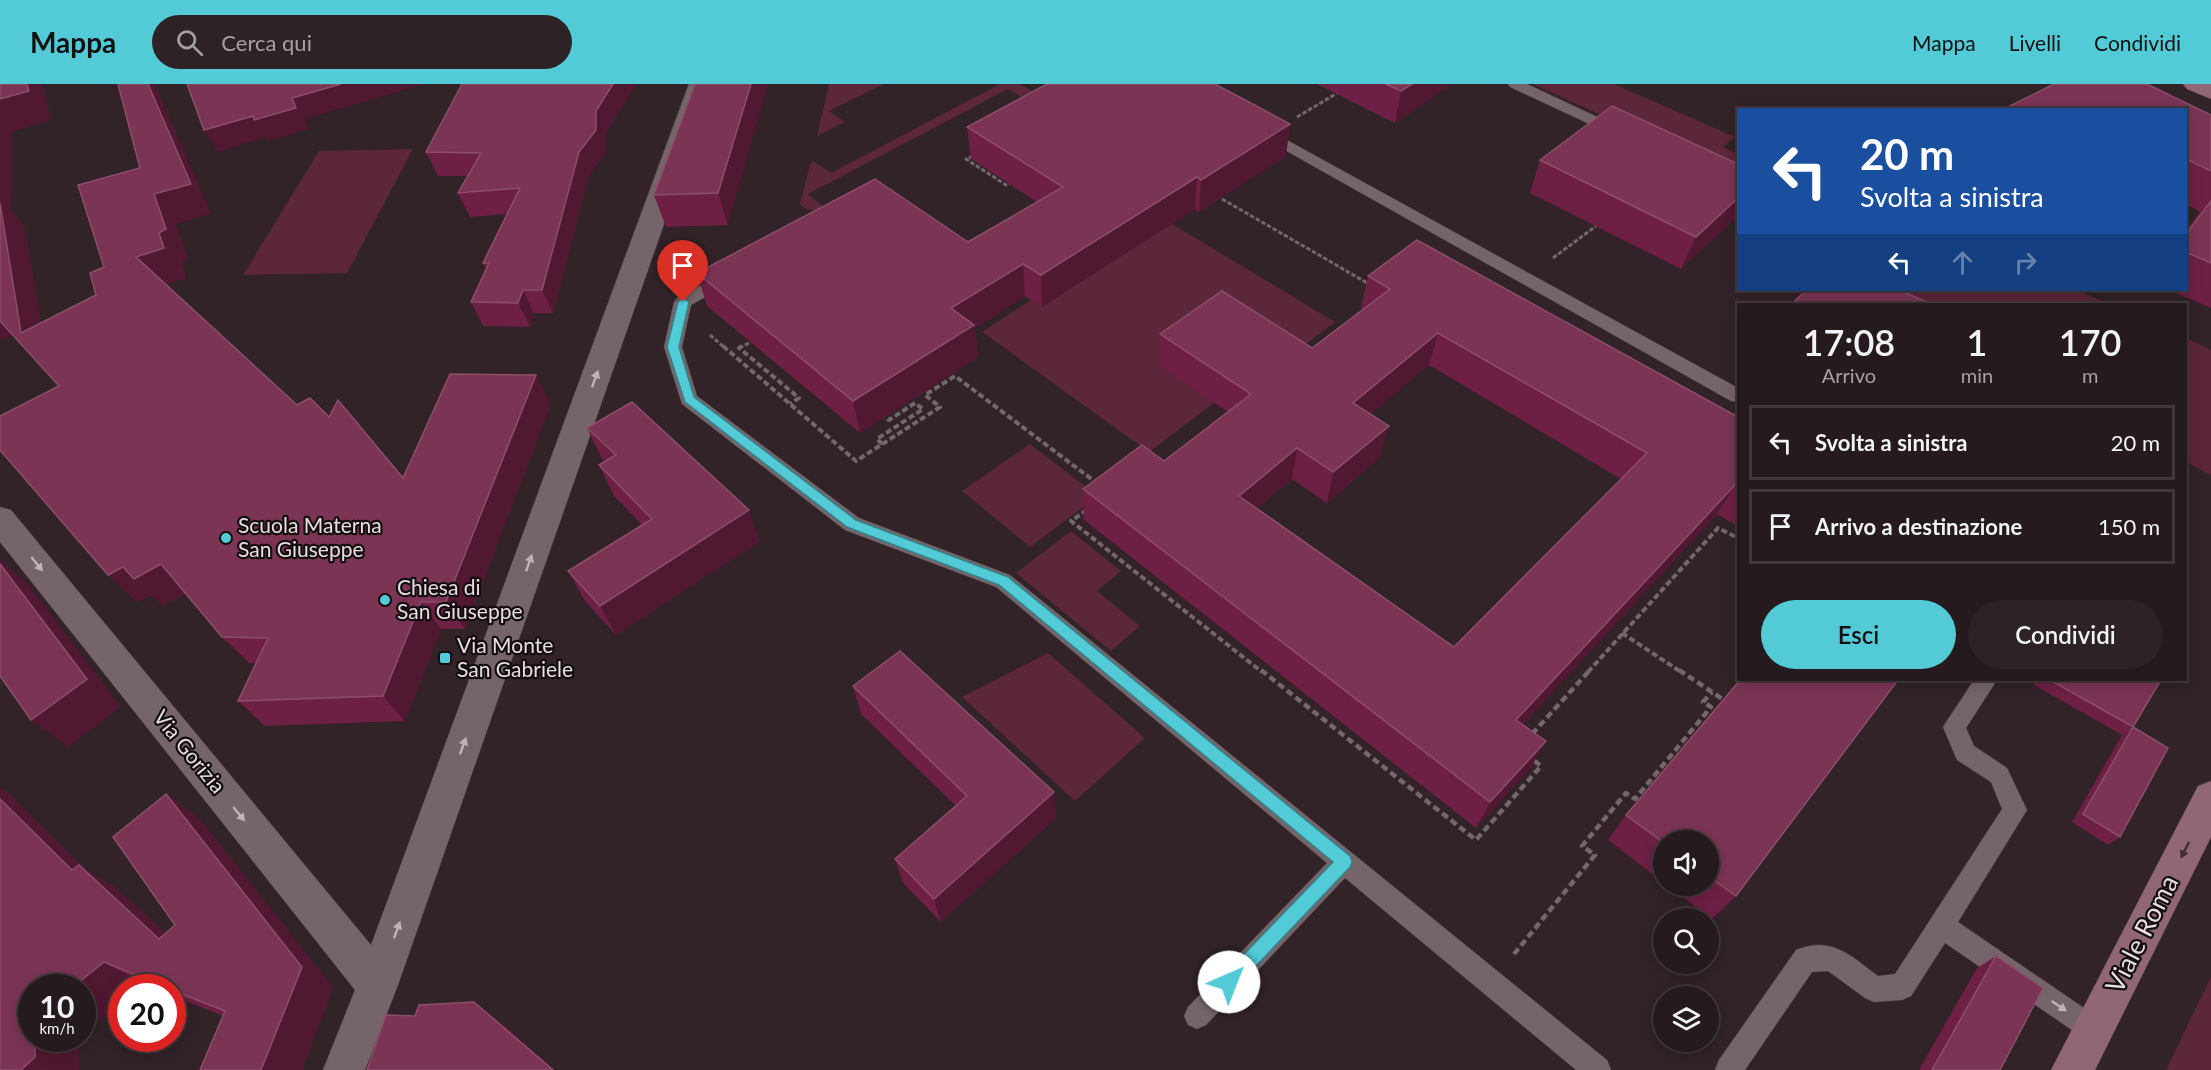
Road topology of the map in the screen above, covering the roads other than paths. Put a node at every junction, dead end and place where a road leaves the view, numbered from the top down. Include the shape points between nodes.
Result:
1 (701, 84) edge
2 (1515, 84) edge
3 (2195, 84) edge
4 (2211, 92) edge
5 (1249, 124) edge
6 (1632, 138) edge
7 (745, 267) edge
8 (1737, 395) edge
9 (0, 519) edge
10 (1985, 681) edge
11 (2211, 798) edge
12 (1344, 862) junction
13 (1941, 925) junction
14 (377, 985) junction
15 (1197, 1016) dead end
16 (2094, 1030) junction
17 (344, 1070) edge
18 (1597, 1070) edge
19 (1729, 1070) edge
20 (2072, 1070) edge

14 -> 1 street
2 - 6 lane
3 - 4 street
5 - 8 lane
7 - 12 lane via 683,302 673,347 689,399 852,524 1003,581
9 -> 14 street, Via Gorizia
10 - 13 lane via 1954,727 1965,753 1999,775 2015,810
11 -> 16 street, Viale Roma
12 - 15 lane
12 - 18 lane
13 -> 16 lane
13 - 19 lane via 1902,987 1874,989 1832,958 1805,959
14 - 17 street
16 - 20 street, Viale Roma

